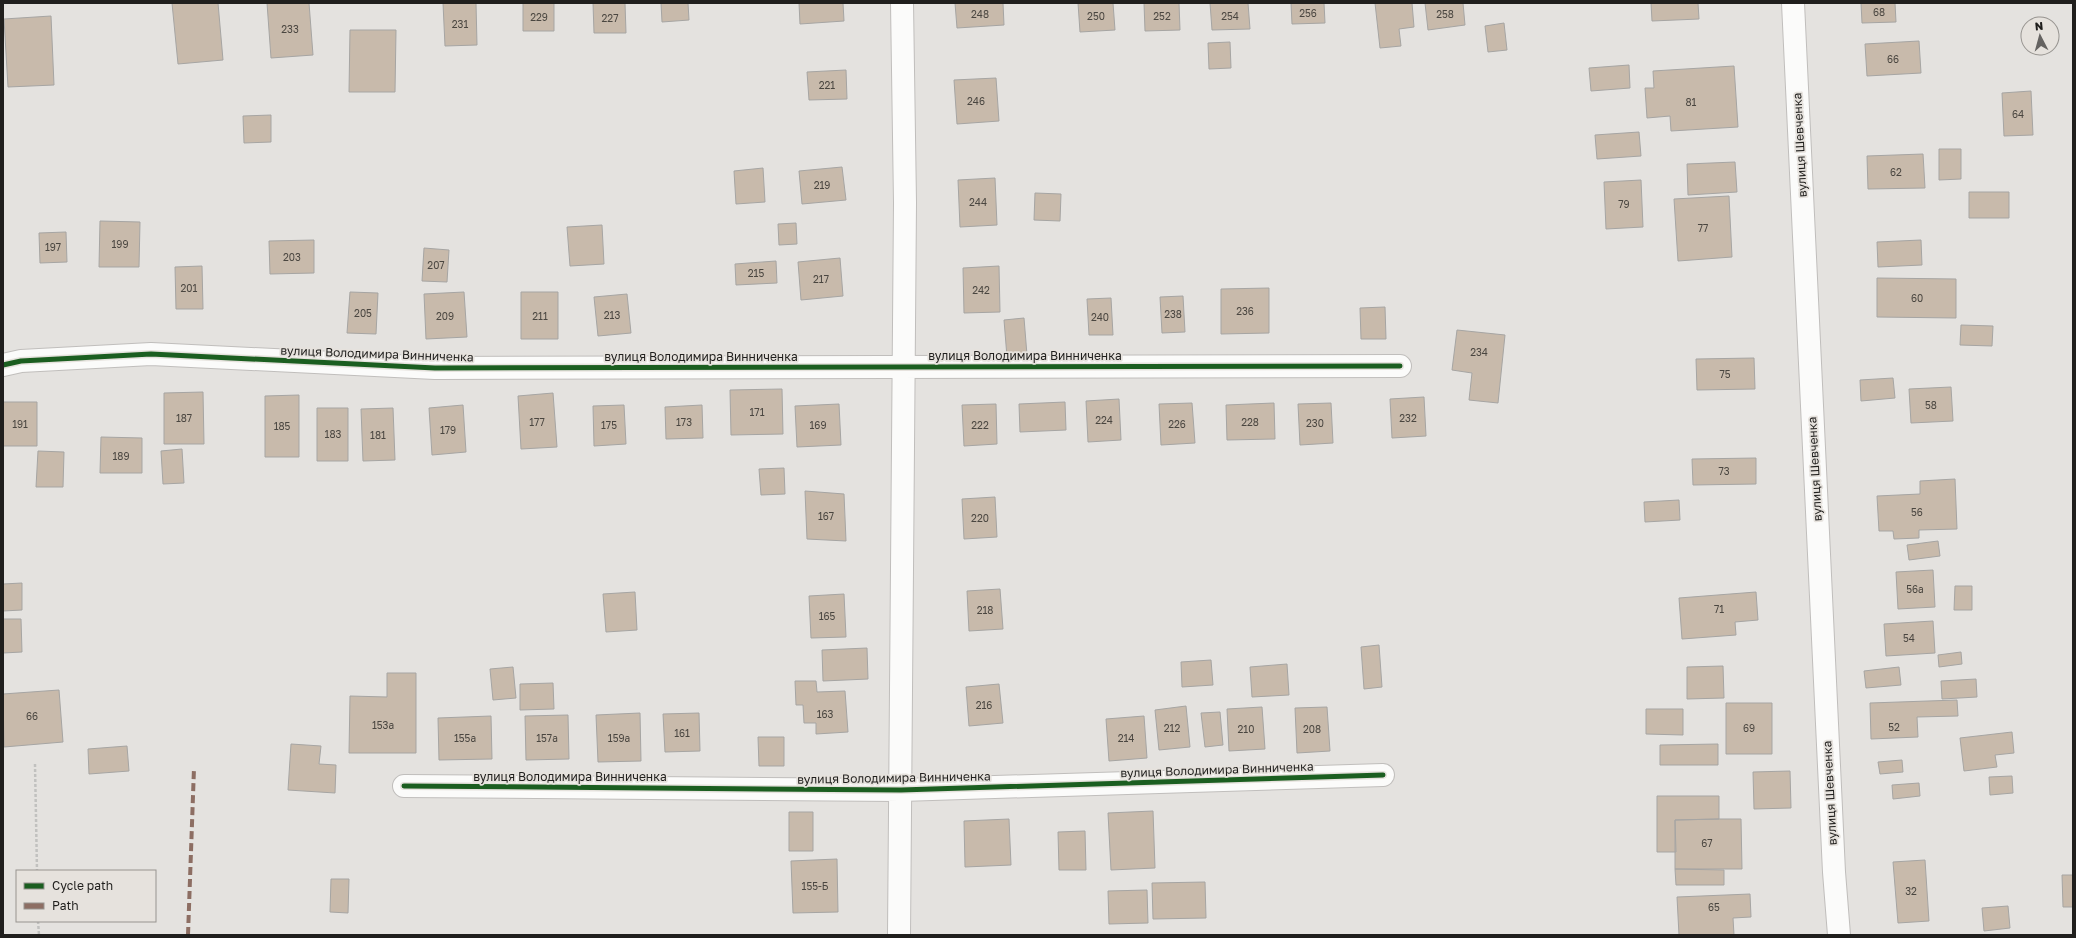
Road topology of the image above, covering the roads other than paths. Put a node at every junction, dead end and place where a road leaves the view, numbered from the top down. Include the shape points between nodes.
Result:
1 (902, 3) edge
2 (1793, 3) edge
3 (3, 365) edge
4 (903, 366) junction
5 (1400, 366) dead end
6 (1383, 775) dead end
7 (404, 786) dead end
8 (901, 790) junction
9 (899, 935) edge
10 (1839, 935) edge

1 - 4 street, вулиця Володимира Винниченка
2 - 10 street, вулиця Шевченка via 1833,856
3 - 4 street, вулиця Володимира Винниченка via 21,361 151,354 435,368
4 - 5 street, вулиця Володимира Винниченка
4 - 8 street, вулиця Володимира Винниченка
6 - 8 street, вулиця Володимира Винниченка
7 - 8 street, вулиця Володимира Винниченка
8 - 9 street, вулиця Володимира Винниченка

